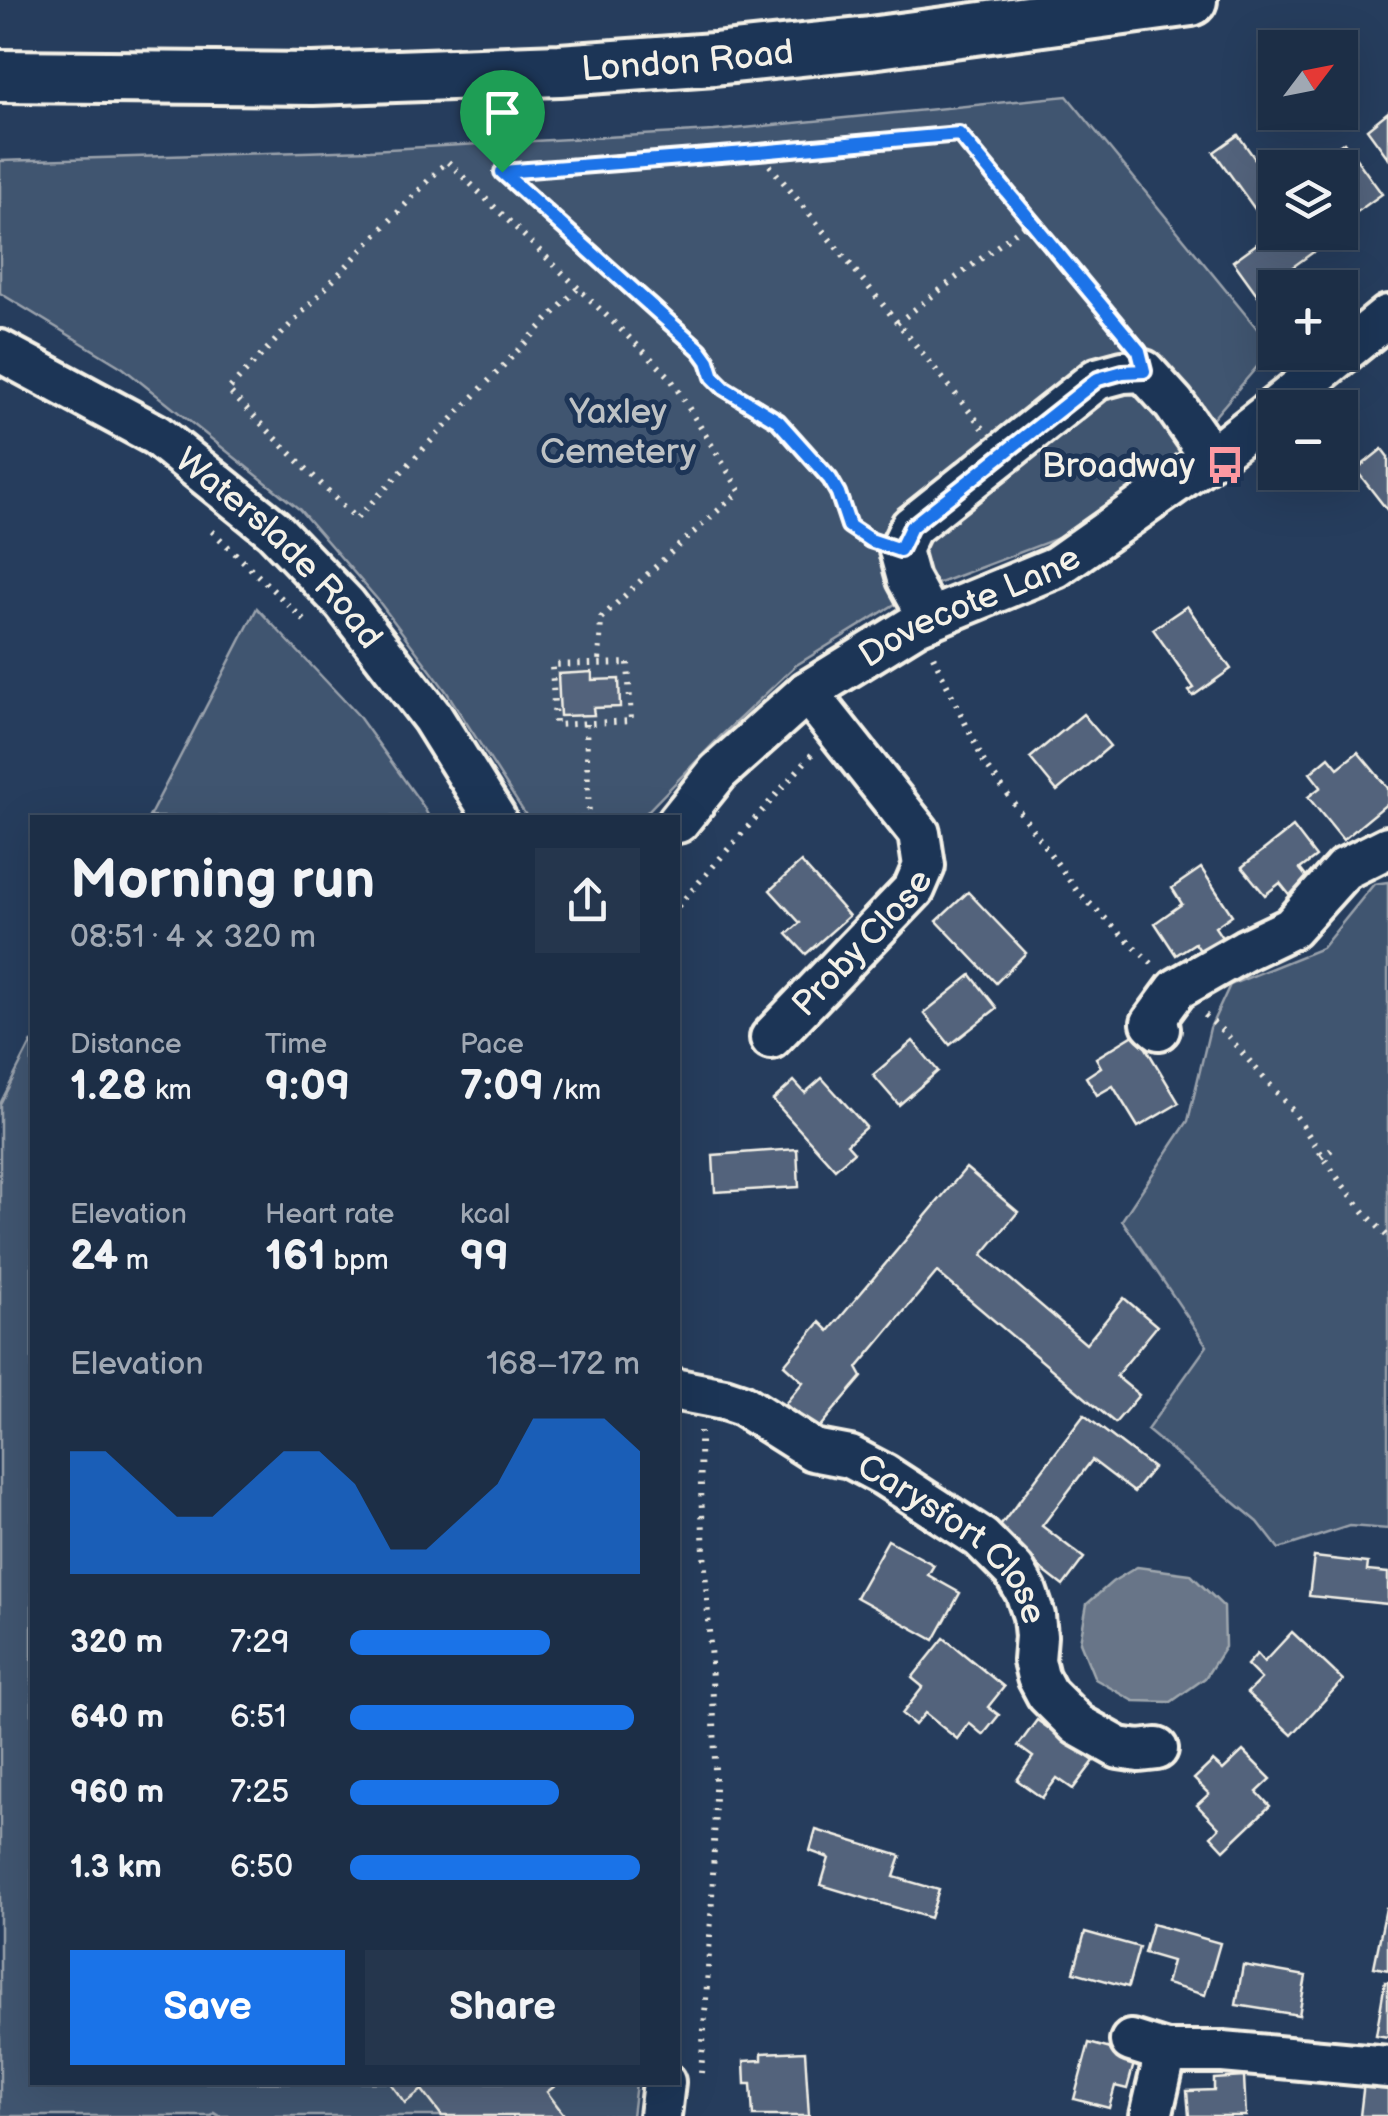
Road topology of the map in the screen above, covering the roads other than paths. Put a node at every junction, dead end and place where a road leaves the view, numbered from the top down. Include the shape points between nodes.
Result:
1 (1190, 0) edge
2 (0, 76) edge
3 (1388, 316) edge
4 (0, 351) edge
5 (1297, 390) edge
6 (1258, 421) edge
7 (1212, 457) junction
8 (923, 622) junction
9 (807, 692) junction
10 (493, 815) edge
11 (680, 820) edge
12 (1386, 848) edge
13 (1159, 1029) dead end
14 (771, 1038) dead end
15 (688, 1393) edge
16 (1156, 1749) dead end
17 (1388, 2066) edge
18 (679, 2085) edge
19 (660, 2116) edge
20 (1151, 2116) edge

1 - 2 main road, London Road via 850,45 560,70 314,79
3 - 5 street, Dovecote Lane
4 - 10 street, Waterslade Road via 156,434 273,529 345,604 432,716
6 - 7 street, Dovecote Lane
7 - 8 street, Dovecote Lane via 1056,567
7 - 8 street via 1144,371 1098,379 911,527 900,550
8 - 9 street, Dovecote Lane
9 - 11 street, Dovecote Lane via 718,772
9 - 14 street, Proby Close via 919,834 924,866 914,888
12 - 13 street via 1344,869 1291,928 1177,989 1152,1024
15 - 16 street, Carysfort Close via 742,1405 813,1450 850,1457 981,1538 1026,1592 1034,1616 1034,1660 1047,1694 1078,1725 1119,1748
17 - 20 street via 1149,2046
18 - 19 street

